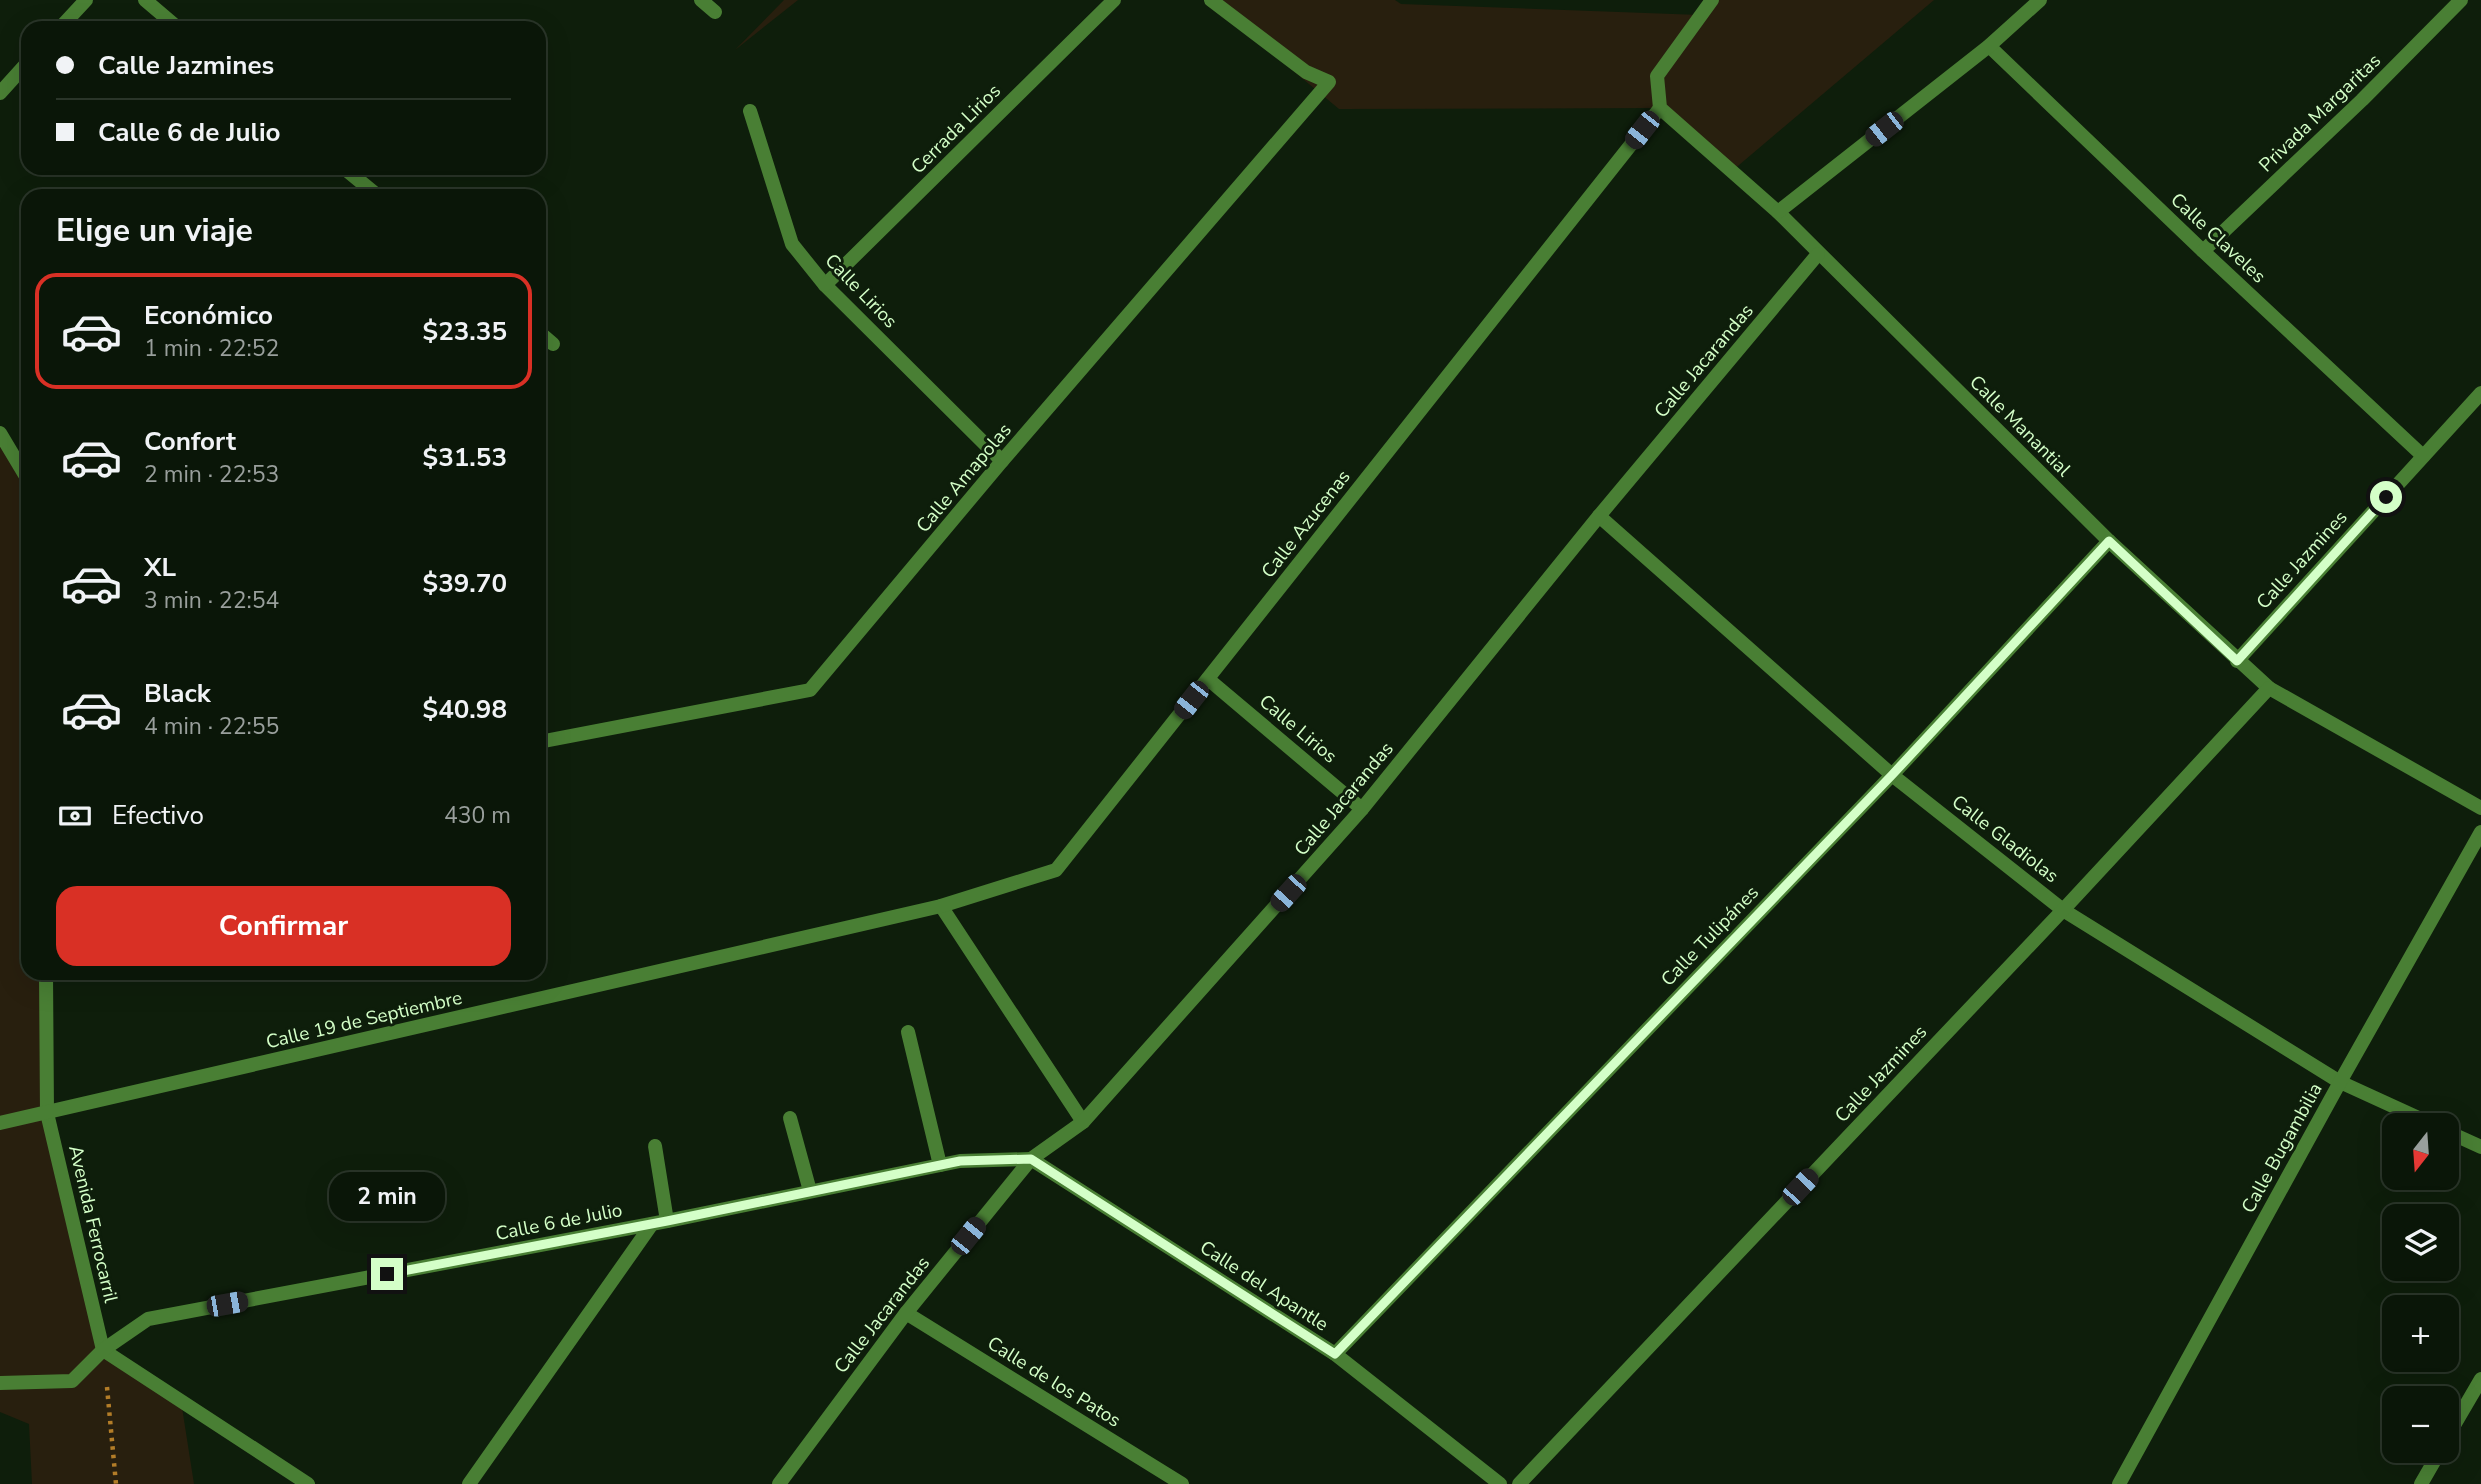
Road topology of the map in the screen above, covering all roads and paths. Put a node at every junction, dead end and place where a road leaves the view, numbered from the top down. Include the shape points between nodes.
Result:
1 (86, 0) edge
2 (145, 0) edge
3 (701, 0) edge
4 (1114, 0) edge
5 (1211, 0) edge
6 (1712, 0) edge
7 (2040, 0) edge
8 (2461, 0) edge
9 (716, 12) dead end
10 (66, 21) edge
11 (170, 21) edge
12 (1990, 46) junction
13 (21, 70) edge
14 (0, 93) edge
15 (1660, 108) junction
16 (750, 111) dead end
17 (352, 175) edge
18 (370, 189) edge
19 (1778, 212) junction
20 (2203, 251) junction
21 (1818, 254) junction
22 (825, 285) junction
23 (546, 338) edge
24 (553, 344) dead end
25 (2481, 393) edge
26 (0, 433) edge
27 (2423, 456) junction
28 (1002, 461) junction
29 (21, 468) edge
30 (1599, 516) junction
31 (2109, 541) junction
32 (2237, 661) junction
33 (1208, 679) junction
34 (2269, 688) junction
35 (546, 741) edge
36 (1892, 775) junction
37 (2481, 808) edge
38 (1362, 809) junction
39 (2481, 832) edge
40 (941, 906) junction
41 (2063, 910) junction
42 (46, 980) edge
43 (908, 1032) dead end
44 (2340, 1082) junction
45 (47, 1113) junction
46 (2408, 1113) edge
47 (790, 1118) dead end
48 (1083, 1122) junction
49 (0, 1124) edge
50 (2459, 1137) edge
51 (655, 1146) dead end
52 (2481, 1147) edge
53 (1031, 1159) junction
54 (940, 1165) junction
55 (810, 1191) junction
56 (667, 1221) junction
57 (652, 1224) junction
58 (905, 1313) junction
59 (103, 1350) junction
60 (1335, 1354) junction
61 (2481, 1379) edge
62 (0, 1383) edge
63 (2459, 1417) edge
64 (2433, 1463) edge
65 (116, 1484) edge
66 (308, 1484) edge
67 (468, 1484) edge
68 (779, 1484) edge
69 (1182, 1484) edge
70 (1500, 1484) edge
71 (1519, 1484) edge
72 (2119, 1484) edge
73 (2421, 1484) edge

1 - 10 street
2 - 11 street
3 - 9 street
4 - 22 street, Cerrada Lirios
5 - 28 street, Calle Amapolas via 1306,72 1329,82
6 - 15 street via 1657,76
7 - 12 street
8 - 20 street, Privada Margaritas
12 - 19 street
12 - 20 street, Calle Claveles
13 - 14 street
15 - 19 street, Calle Manantial
15 - 33 street, Calle Azucenas
16 - 22 street, Calle Lirios via 792,244
17 - 18 street
19 - 21 street, Calle Manantial
20 - 27 street, Calle Claveles
21 - 30 street, Calle Jacarandas
21 - 31 street, Calle Manantial
22 - 28 street, Calle Lirios
23 - 24 street
25 - 27 street, Calle Jazmines
26 - 29 street
27 - 32 street, Calle Jazmines
28 - 35 street, Calle Amapolas via 810,690
30 - 36 street, Calle Gladiolas
30 - 38 street, Calle Jacarandas
31 - 32 street, Calle Manantial
31 - 36 street, Calle Tulipánes
32 - 34 street, Calle Manantial
33 - 38 street, Calle Lirios
33 - 40 street, Calle Azucenas via 1056,870
34 - 37 street, Calle Manantial
34 - 41 street, Calle Jazmines
36 - 41 street, Calle Gladiolas
36 - 60 street, Calle Tulipánes
38 - 48 street, Calle Jacarandas
39 - 44 street, Calle Bugambilia
40 - 45 street, Calle 19 de Septiembre
40 - 48 street
41 - 44 street, Calle Gladiolas
41 - 71 street, Calle Jazmines
42 - 45 street, Avenida Ferrocarril
43 - 54 street
44 - 46 street, Calle Gladiolas
44 - 72 street, Calle Bugambilia
45 - 49 street, Calle 19 de Septiembre
45 - 59 street, Avenida Ferrocarril
47 - 55 street
48 - 53 street, Calle Jacarandas
50 - 52 street
51 - 56 street
53 - 54 street, Calle 6 de Julio
53 - 58 street, Calle Jacarandas
53 - 60 street, Calle del Apantle
54 - 55 street, Calle 6 de Julio
55 - 56 street, Calle 6 de Julio
56 - 57 street, Calle 6 de Julio
57 - 59 street, Calle 6 de Julio via 148,1319
57 - 67 street
58 - 68 street, Calle Jacarandas
58 - 69 street, Calle de los Patos
59 - 62 street, Calle 6 de Julio via 72,1381
59 - 65 path
59 - 66 street
60 - 70 street, Calle del Apantle
61 - 63 street
64 - 73 street

